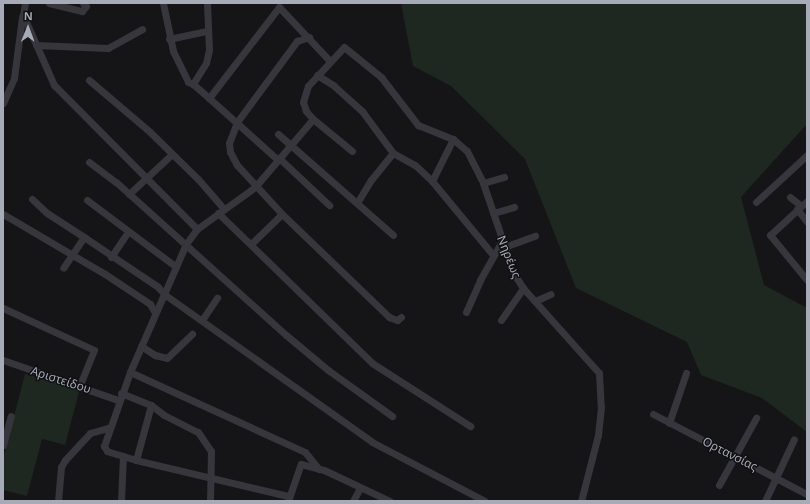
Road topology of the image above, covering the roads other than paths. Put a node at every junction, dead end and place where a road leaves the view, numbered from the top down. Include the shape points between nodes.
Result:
1 (25, 3) edge
2 (49, 3) edge
3 (83, 3) edge
4 (163, 3) edge
5 (207, 3) edge
6 (22, 15) junction
7 (142, 29) dead end
8 (208, 31) junction
9 (309, 37) junction
10 (169, 39) junction
11 (36, 45) junction
12 (329, 60) junction
13 (317, 75) junction
14 (89, 80) dead end
15 (193, 84) junction
16 (209, 98) junction
17 (3, 103) edge
18 (313, 119) junction
19 (237, 122) junction
20 (278, 134) dead end
21 (453, 139) junction
22 (290, 144) junction
23 (352, 151) dead end
24 (393, 153) junction
25 (171, 154) junction
26 (807, 155) edge
27 (278, 159) junction
28 (89, 162) dead end
29 (504, 176) dead end
30 (145, 177) junction
31 (432, 181) junction
32 (483, 183) junction
33 (256, 186) junction
34 (129, 194) junction
35 (790, 197) dead end
36 (32, 199) dead end
37 (87, 200) dead end
38 (807, 201) edge
39 (756, 202) dead end
40 (357, 203) junction
41 (329, 206) dead end
42 (514, 207) dead end
43 (799, 208) junction
44 (221, 211) junction
45 (493, 213) junction
46 (3, 214) edge
47 (282, 214) junction
48 (807, 222) edge
49 (196, 229) junction
50 (128, 232) junction
51 (393, 235) dead end
52 (535, 236) dead end
53 (84, 237) junction
54 (186, 244) junction
55 (252, 244) junction
56 (503, 244) junction
57 (73, 254) junction
58 (493, 256) junction
59 (111, 257) junction
60 (175, 266) junction
61 (62, 268) dead end
62 (807, 280) edge
63 (523, 288) junction
64 (164, 294) junction
65 (550, 294) dead end
66 (217, 298) dead end
67 (535, 301) junction
68 (3, 308) edge
69 (154, 311) junction
70 (466, 312) dead end
71 (401, 317) dead end
72 (202, 320) junction
73 (501, 320) dead end
74 (192, 334) dead end
75 (141, 346) junction
76 (3, 360) edge
77 (130, 372) junction
78 (686, 373) dead end
79 (80, 385) junction
80 (120, 396) junction
81 (151, 405) junction
82 (653, 414) dead end
83 (11, 416) dead end
84 (392, 416) dead end
85 (756, 418) dead end
86 (669, 423) junction
87 (470, 426) dead end
88 (108, 428) junction
89 (794, 438) dead end
90 (3, 445) edge
91 (123, 456) junction
92 (735, 457) junction
93 (136, 460) junction
94 (319, 469) junction
95 (210, 478) junction
96 (777, 479) junction
97 (719, 485) dead end
98 (360, 488) junction
99 (807, 494) edge
100 (288, 499) edge
101 (58, 501) edge
102 (120, 501) edge
103 (210, 501) edge
104 (353, 501) edge
105 (390, 501) edge
106 (485, 501) edge
107 (581, 501) edge
108 (765, 501) edge

1 - 6 street
2 - 3 street via 82,11 86,6
4 - 10 street
5 - 8 street
6 - 11 street
6 - 17 street via 14,78
7 - 11 street via 108,48
8 - 10 street
8 - 15 street via 206,63
9 - 12 street
9 - 16 street via 279,7
9 - 19 street via 297,41
10 - 15 street via 188,82
11 - 30 street via 54,85
12 - 13 street
12 - 21 street, Νηρέως via 344,47 381,77 418,125
13 - 18 street via 304,94 306,111
13 - 24 street via 333,85 362,111
14 - 25 street
15 - 16 street
16 - 19 street
18 - 22 street
18 - 23 street
19 - 27 street
19 - 33 street via 229,143 230,152 237,165
20 - 22 street
21 - 31 street
21 - 32 street, Νηρέως via 467,151
22 - 27 street
22 - 40 street
24 - 31 street via 415,165
24 - 40 street via 377,170
25 - 30 street
25 - 44 street via 198,179
26 - 39 street
27 - 33 street
27 - 41 street
28 - 34 street
29 - 32 street
30 - 34 street
30 - 49 street
31 - 58 street
32 - 45 street, Νηρέως
33 - 44 street
33 - 47 street
34 - 54 street
35 - 43 street
36 - 53 street via 47,213
37 - 50 street
38 - 43 street
40 - 51 street
42 - 45 street
43 - 48 street
43 - 62 street via 770,235
44 - 49 street
44 - 55 street
45 - 56 street, Νηρέως
46 - 57 street
47 - 55 street
47 - 71 street via 389,317 393,320
49 - 54 street
50 - 59 street
50 - 60 street
52 - 56 street
53 - 57 street
53 - 59 street
54 - 60 street
54 - 84 street via 328,370
55 - 87 street via 372,363
56 - 58 street
56 - 63 street, Νηρέως
57 - 61 street
57 - 69 street via 150,304
58 - 70 street
59 - 64 street via 158,287
60 - 64 street
63 - 67 street, Νηρέως
63 - 73 street
64 - 69 street
64 - 72 street
65 - 67 street
66 - 72 street
67 - 107 street, Νηρέως via 594,366 602,383 598,435
68 - 79 street via 94,350
69 - 75 street
72 - 106 street via 372,442
74 - 75 street via 167,358 155,356
75 - 77 street
76 - 79 street, Αριστείδου
77 - 80 street
77 - 94 street via 304,452
78 - 86 street
79 - 80 street, Αριστείδου
80 - 81 street, Αριστείδου
80 - 88 street
81 - 93 street
81 - 95 street, Αριστείδου via 164,415 198,432 211,451
82 - 86 street, Ορτανσίας
83 - 90 street
85 - 92 street
86 - 92 street, Ορτανσίας
88 - 91 street via 104,446 107,451
88 - 101 street via 90,433 65,460 61,467
89 - 96 street
91 - 93 street
91 - 102 street
92 - 96 street, Ορτανσίας
92 - 97 street
93 - 95 street
94 - 98 street
94 - 100 street via 301,464
95 - 100 street
95 - 103 street, Αριστείδου
96 - 99 street, Ορτανσίας
96 - 108 street
98 - 104 street
98 - 105 street

